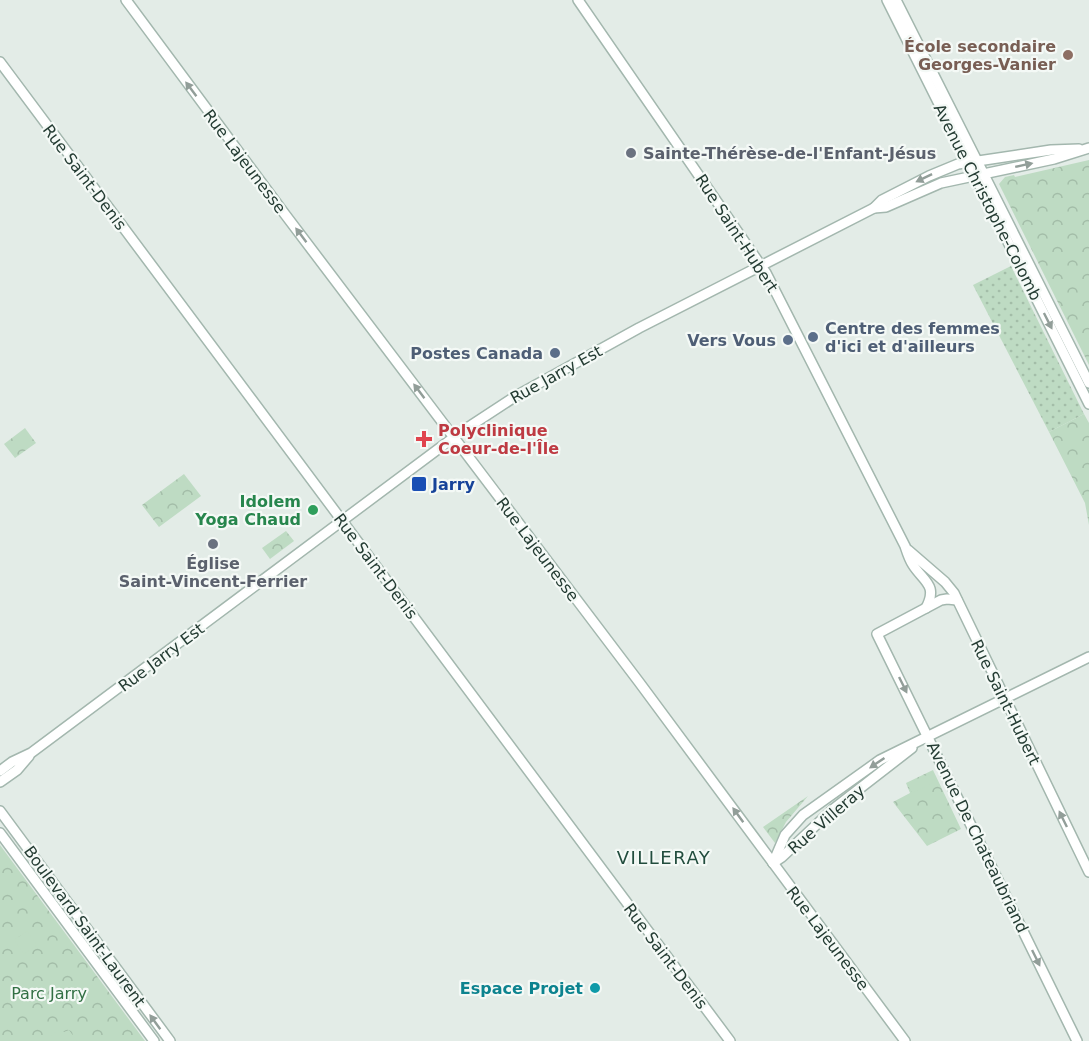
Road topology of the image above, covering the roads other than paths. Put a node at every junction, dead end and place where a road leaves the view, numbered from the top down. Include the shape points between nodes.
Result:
1 (126, 0) edge
2 (578, 0) edge
3 (887, 0) edge
4 (896, 0) edge
5 (0, 62) edge
6 (1087, 149) edge
7 (973, 162) junction
8 (979, 175) junction
9 (874, 208) junction
10 (761, 265) junction
11 (1089, 383) edge
12 (1089, 404) edge
13 (455, 437) junction
14 (342, 521) junction
15 (904, 546) junction
16 (957, 600) junction
17 (926, 608) junction
18 (1089, 657) edge
19 (1005, 699) junction
20 (928, 736) junction
21 (31, 753) junction
22 (0, 771) edge
23 (0, 782) edge
24 (0, 811) edge
25 (0, 833) edge
26 (773, 863) junction
27 (1089, 872) edge
28 (154, 1041) edge
29 (170, 1041) edge
30 (730, 1041) edge
31 (904, 1041) edge
32 (1077, 1041) edge

13 -> 1 main road, Rue Lajeunesse
2 - 10 main road, Rue Saint-Hubert
3 - 7 main road, Avenue Christophe-Colomb
4 - 7 main road, Avenue Christophe-Colomb
5 - 14 main road, Rue Saint-Denis
6 - 7 main road, Rue Jarry Est via 1051,150
8 -> 6 main road, Rue Jarry Est
7 - 8 main road, Avenue Christophe-Colomb
7 -> 9 main road, Rue Jarry Est via 929,176
8 - 9 main road, Rue Jarry Est via 934,185 886,207
8 - 11 main road, Avenue Christophe-Colomb
8 -> 12 main road, Avenue Christophe-Colomb
9 - 10 main road, Rue Jarry Est
10 - 13 main road, Rue Jarry Est via 516,396
10 - 15 main road, Rue Saint-Hubert
13 - 14 main road, Rue Jarry Est
26 -> 13 main road, Rue Lajeunesse
14 - 21 main road, Rue Jarry Est
14 - 30 main road, Rue Saint-Denis
15 - 16 main road, Rue Saint-Hubert via 949,586
15 - 17 main road, Rue Saint-Hubert via 930,588
16 - 17 main road via 941,600
16 - 19 main road, Rue Saint-Hubert
17 -> 20 main road, Avenue De Chateaubriand via 877,634
18 - 19 main road, Rue Villeray
19 - 20 main road, Rue Villeray
27 -> 19 main road, Rue Saint-Hubert
20 - 26 main road, Rue Villeray via 832,810
20 -> 26 main road, Rue Villeray via 880,760 803,814 785,835
20 -> 32 main road, Avenue De Chateaubriand
21 - 22 main road, Rue Jarry Est
21 - 23 main road, Rue Jarry Est
29 -> 24 main road, Boulevard Saint-Laurent
25 - 28 main road, Boulevard Saint-Laurent
26 - 31 main road, Rue Lajeunesse

